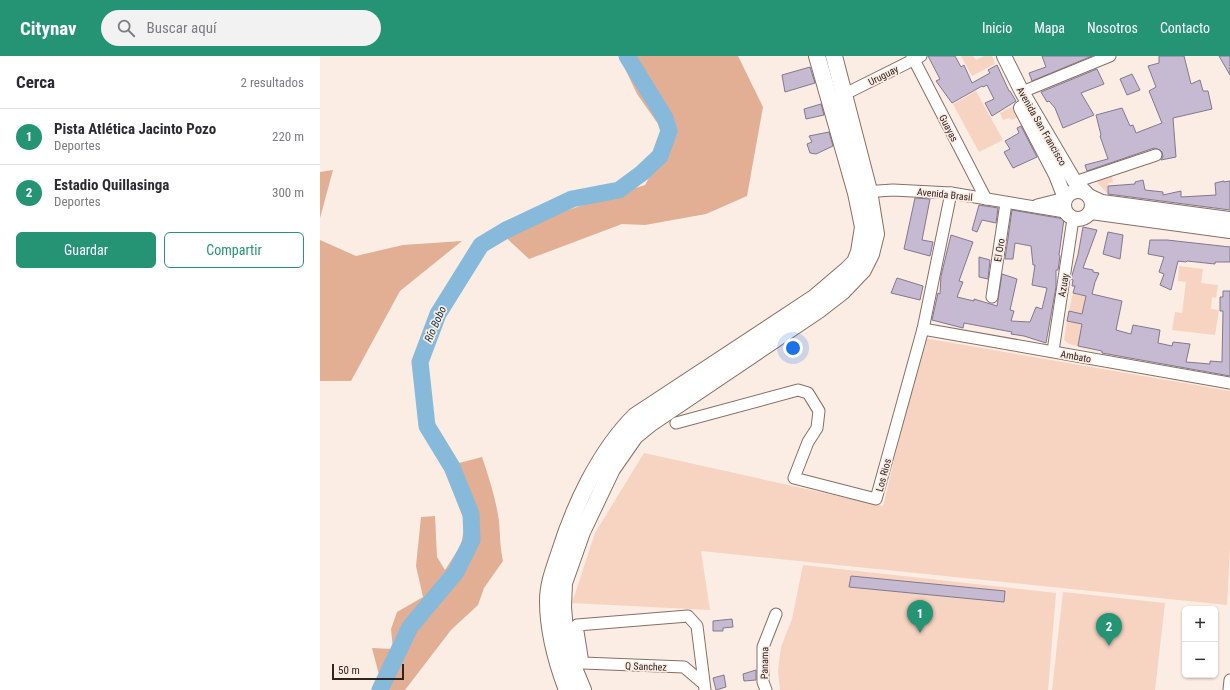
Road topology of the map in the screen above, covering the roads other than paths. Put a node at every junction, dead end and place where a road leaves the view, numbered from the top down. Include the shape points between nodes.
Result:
1 (817, 56) edge
2 (834, 56) edge
3 (994, 56) edge
4 (1004, 56) edge
5 (1110, 56) edge
6 (916, 57) edge
7 (1022, 92) junction
8 (845, 94) junction
9 (1156, 155) dead end
10 (1075, 182) junction
11 (863, 192) junction
12 (951, 193) junction
13 (1087, 195) junction
14 (986, 199) junction
15 (1006, 203) junction
16 (1068, 210) junction
17 (1091, 212) junction
18 (1230, 220) edge
19 (1230, 231) edge
20 (992, 297) dead end
21 (923, 329) junction
22 (1052, 351) junction
23 (1230, 383) edge
24 (676, 423) dead end
25 (776, 614) dead end
26 (1230, 680) edge
27 (704, 687) edge
28 (566, 690) edge
29 (583, 690) edge
30 (766, 690) edge
31 (1229, 690) edge

1 - 11 main road
2 - 8 main road
3 - 16 street, Avenida San Francisco via 1056,175
4 - 7 street, Avenida San Francisco
5 - 7 street
6 - 8 street, Uruguay
6 - 14 street, Guayas
7 - 10 street, Avenida San Francisco
8 - 11 main road
9 - 10 street
10 - 13 street, Avenida San Francisco
11 - 12 street, Avenida Brasil via 893,190
11 - 28 main road via 863,227 855,262 814,298 635,416 622,429 596,466 566,529 550,582 549,628 556,662
11 - 29 main road via 876,234 871,254 863,270 842,292 820,309 651,423 635,436 612,469 582,532 564,583 563,606 570,661
12 - 14 street, Avenida Brasil
12 - 21 street, Los Rios
13 - 16 street via 1077,191 1068,194
13 - 17 street via 1092,204
13 - 18 street via 1102,202
14 - 15 street, Avenida Brasil
15 - 16 street, Avenida Brasil
15 - 20 street, El Oro
16 - 17 street via 1081,219
16 - 22 street, Azuay
17 - 19 street
21 - 22 street, Ambato
21 - 24 street, Los Rios via 876,499 794,478 808,442 817,428 819,411 808,394 798,390
22 - 23 street, Ambato
25 - 30 street, Panama via 763,647 763,682
26 - 31 street
27 - 27 street, Q Sanchez via 684,667 583,663 577,625 688,616 697,626

